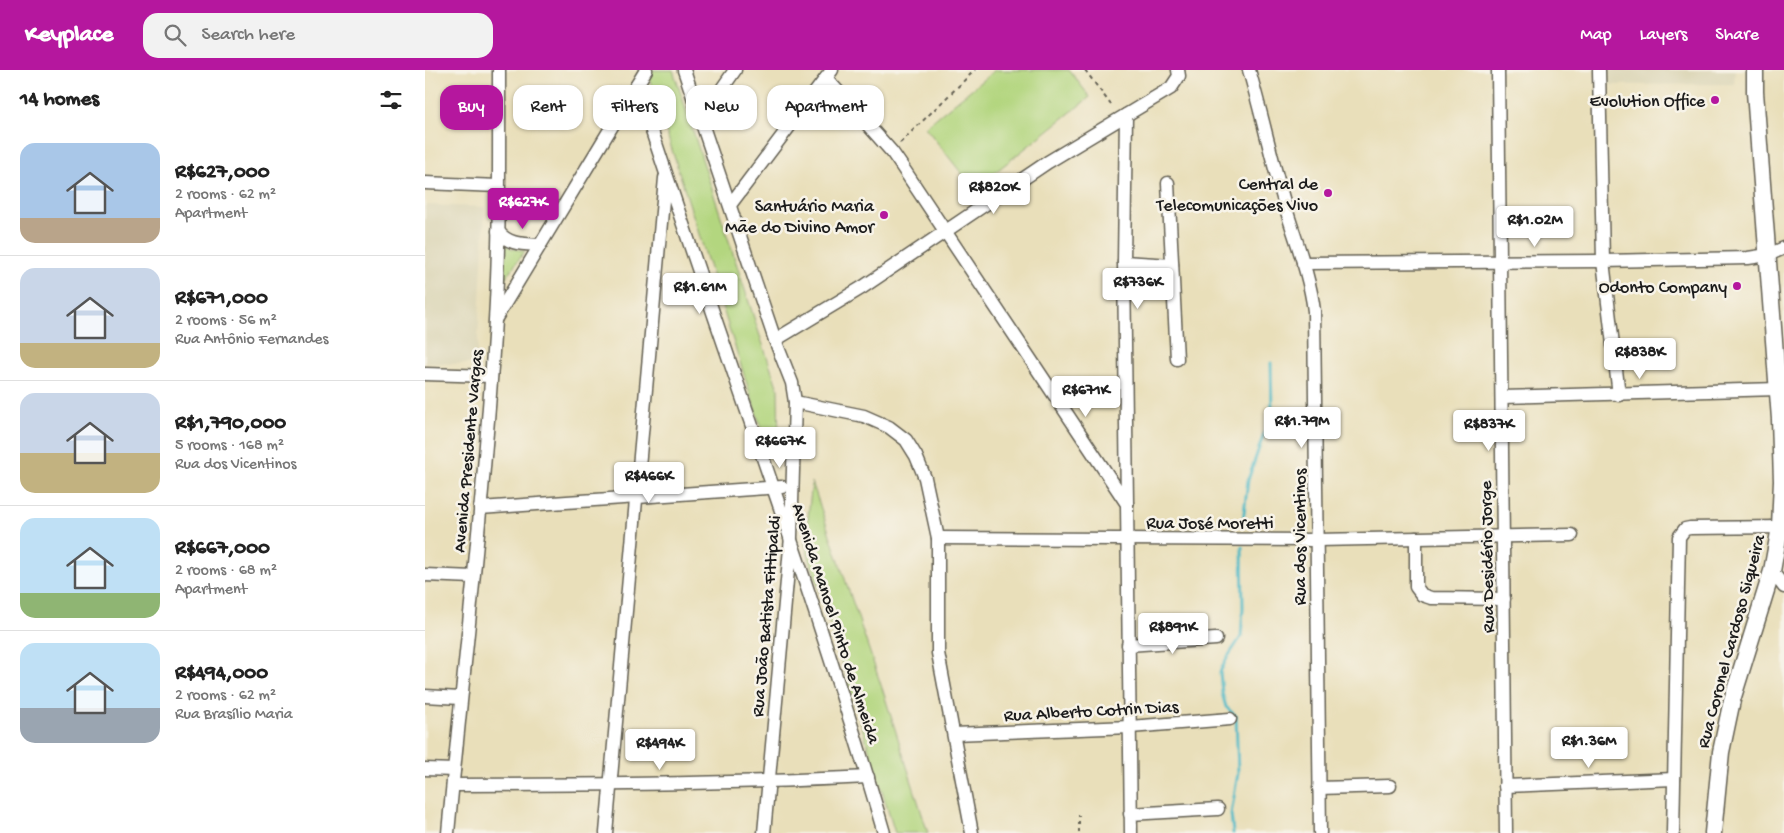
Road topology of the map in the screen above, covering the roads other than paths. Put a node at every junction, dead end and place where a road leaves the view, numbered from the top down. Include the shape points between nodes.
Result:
1 (499, 70) edge
2 (646, 70) edge
3 (684, 70) edge
4 (735, 70) edge
5 (1178, 70) edge
6 (1249, 70) edge
7 (1498, 70) edge
8 (1599, 70) edge
9 (1755, 70) edge
10 (829, 74) edge
11 (637, 84) junction
12 (689, 85) edge
13 (725, 85) edge
14 (1125, 115) junction
15 (705, 130) edge
16 (665, 172) junction
17 (425, 183) edge
18 (1168, 183) dead end
19 (498, 186) junction
20 (730, 205) junction
21 (498, 231) junction
22 (946, 231) junction
23 (540, 246) junction
24 (1784, 248) edge
25 (1769, 255) junction
26 (1603, 261) junction
27 (1124, 262) junction
28 (1500, 262) junction
29 (1303, 263) junction
30 (1172, 265) junction
31 (495, 319) junction
32 (775, 340) junction
33 (1177, 359) dead end
34 (425, 374) edge
35 (491, 376) junction
36 (1778, 389) junction
37 (1619, 395) junction
38 (1502, 398) junction
39 (795, 402) junction
40 (793, 486) junction
41 (774, 487) junction
42 (635, 498) junction
43 (1127, 504) junction
44 (480, 508) junction
45 (1782, 527) edge
46 (1572, 535) dead end
47 (791, 536) junction
48 (1503, 536) junction
49 (938, 538) junction
50 (1416, 538) junction
51 (1128, 539) junction
52 (1317, 540) junction
53 (1780, 550) edge
54 (1772, 571) junction
55 (425, 575) edge
56 (473, 577) junction
57 (1784, 587) edge
58 (1504, 600) junction
59 (1216, 639) dead end
60 (1128, 645) junction
61 (425, 696) edge
62 (460, 698) junction
63 (1230, 719) dead end
64 (1130, 727) junction
65 (954, 734) junction
66 (425, 769) edge
67 (454, 770) junction
68 (868, 777) junction
69 (1673, 780) junction
70 (768, 782) junction
71 (453, 785) junction
72 (611, 785) junction
73 (1390, 786) dead end
74 (1505, 786) junction
75 (1319, 788) junction
76 (1218, 809) dead end
77 (1130, 814) junction
78 (448, 833) edge
79 (606, 833) edge
80 (764, 833) edge
81 (884, 833) edge
82 (973, 833) edge
83 (1131, 833) edge
84 (1321, 833) edge
85 (1506, 833) edge
86 (1673, 833) edge
87 (1713, 833) edge

1 - 19 street, Avenida Presidente Vargas
2 - 11 street
3 - 12 street, Rua João Batista Fittipaldi
4 - 13 street
5 - 14 street via 1179,76 1171,88
6 - 29 street, Rua dos Vicentinos
7 - 28 street, Rua Desidério Jorge
8 - 26 street
9 - 25 main road, Rua Coronel Cardoso Siqueira
10 - 20 street
10 - 22 street via 892,152
11 - 16 street, Avenida Manoel Pinto de Almeida
11 - 23 street
14 - 22 street
14 - 27 street
15 - 20 street, Rua João Batista Fittipaldi
16 - 41 street, Avenida Manoel Pinto de Almeida
16 - 42 street
17 - 19 street
18 - 30 street
19 - 21 street, Avenida Presidente Vargas
20 - 32 street, Rua João Batista Fittipaldi
21 - 23 street via 505,240
21 - 31 street, Avenida Presidente Vargas
22 - 32 street via 863,287
22 - 43 street
23 - 31 street
24 - 25 street
25 - 26 street
25 - 36 main road, Rua Coronel Cardoso Siqueira
26 - 28 street
26 - 37 street
27 - 30 street
27 - 43 street
28 - 29 street
28 - 38 street, Rua Desidério Jorge
29 - 52 street, Rua dos Vicentinos via 1314,311
30 - 33 street
31 - 35 street, Avenida Presidente Vargas
32 - 39 street, Rua João Batista Fittipaldi via 792,383
34 - 35 street
35 - 44 street, Avenida Presidente Vargas
36 - 37 street
36 - 45 main road, Rua Coronel Cardoso Siqueira
37 - 38 street
38 - 48 street, Rua Desidério Jorge
39 - 40 street, Rua João Batista Fittipaldi
39 - 49 street via 864,416 889,427 906,440 925,478
40 - 41 street
40 - 47 street, Rua João Batista Fittipaldi
41 - 42 street
41 - 47 street, Avenida Manoel Pinto de Almeida
42 - 44 street
42 - 72 street
43 - 51 street
44 - 56 street, Avenida Presidente Vargas
45 - 53 main road, Rua Coronel Cardoso Siqueira
45 - 69 street via 1690,528 1679,537
46 - 48 street, Rua José Moretti
47 - 68 street, Avenida Manoel Pinto de Almeida
47 - 70 street, Rua João Batista Fittipaldi
48 - 50 street, Rua José Moretti
48 - 58 street, Rua Desidério Jorge
49 - 51 street, Rua José Moretti
49 - 65 street via 938,653
50 - 52 street, Rua José Moretti
50 - 58 street via 1416,587 1422,595
51 - 52 street, Rua José Moretti
51 - 60 street
52 - 75 street, Rua dos Vicentinos
53 - 54 main road, Rua Coronel Cardoso Siqueira
54 - 57 street
54 - 87 main road, Rua Coronel Cardoso Siqueira via 1732,700 1721,752
55 - 56 street
56 - 62 street, Avenida Presidente Vargas
58 - 74 street, Rua Desidério Jorge
59 - 60 street
60 - 64 street
61 - 62 street
62 - 67 street, Avenida Presidente Vargas
63 - 64 street, Rua Alberto Cotrin Dias
64 - 65 street, Rua Alberto Cotrin Dias
64 - 77 street
65 - 82 street
66 - 67 street
67 - 71 street, Avenida Presidente Vargas
68 - 70 street
68 - 81 street, Avenida Manoel Pinto de Almeida
69 - 74 street
69 - 86 street
70 - 72 street
70 - 80 street, Rua João Batista Fittipaldi
71 - 72 street
71 - 78 street, Avenida Presidente Vargas
72 - 79 street
73 - 75 street
74 - 85 street, Rua Desidério Jorge
75 - 84 street, Rua dos Vicentinos
76 - 77 street
77 - 83 street

